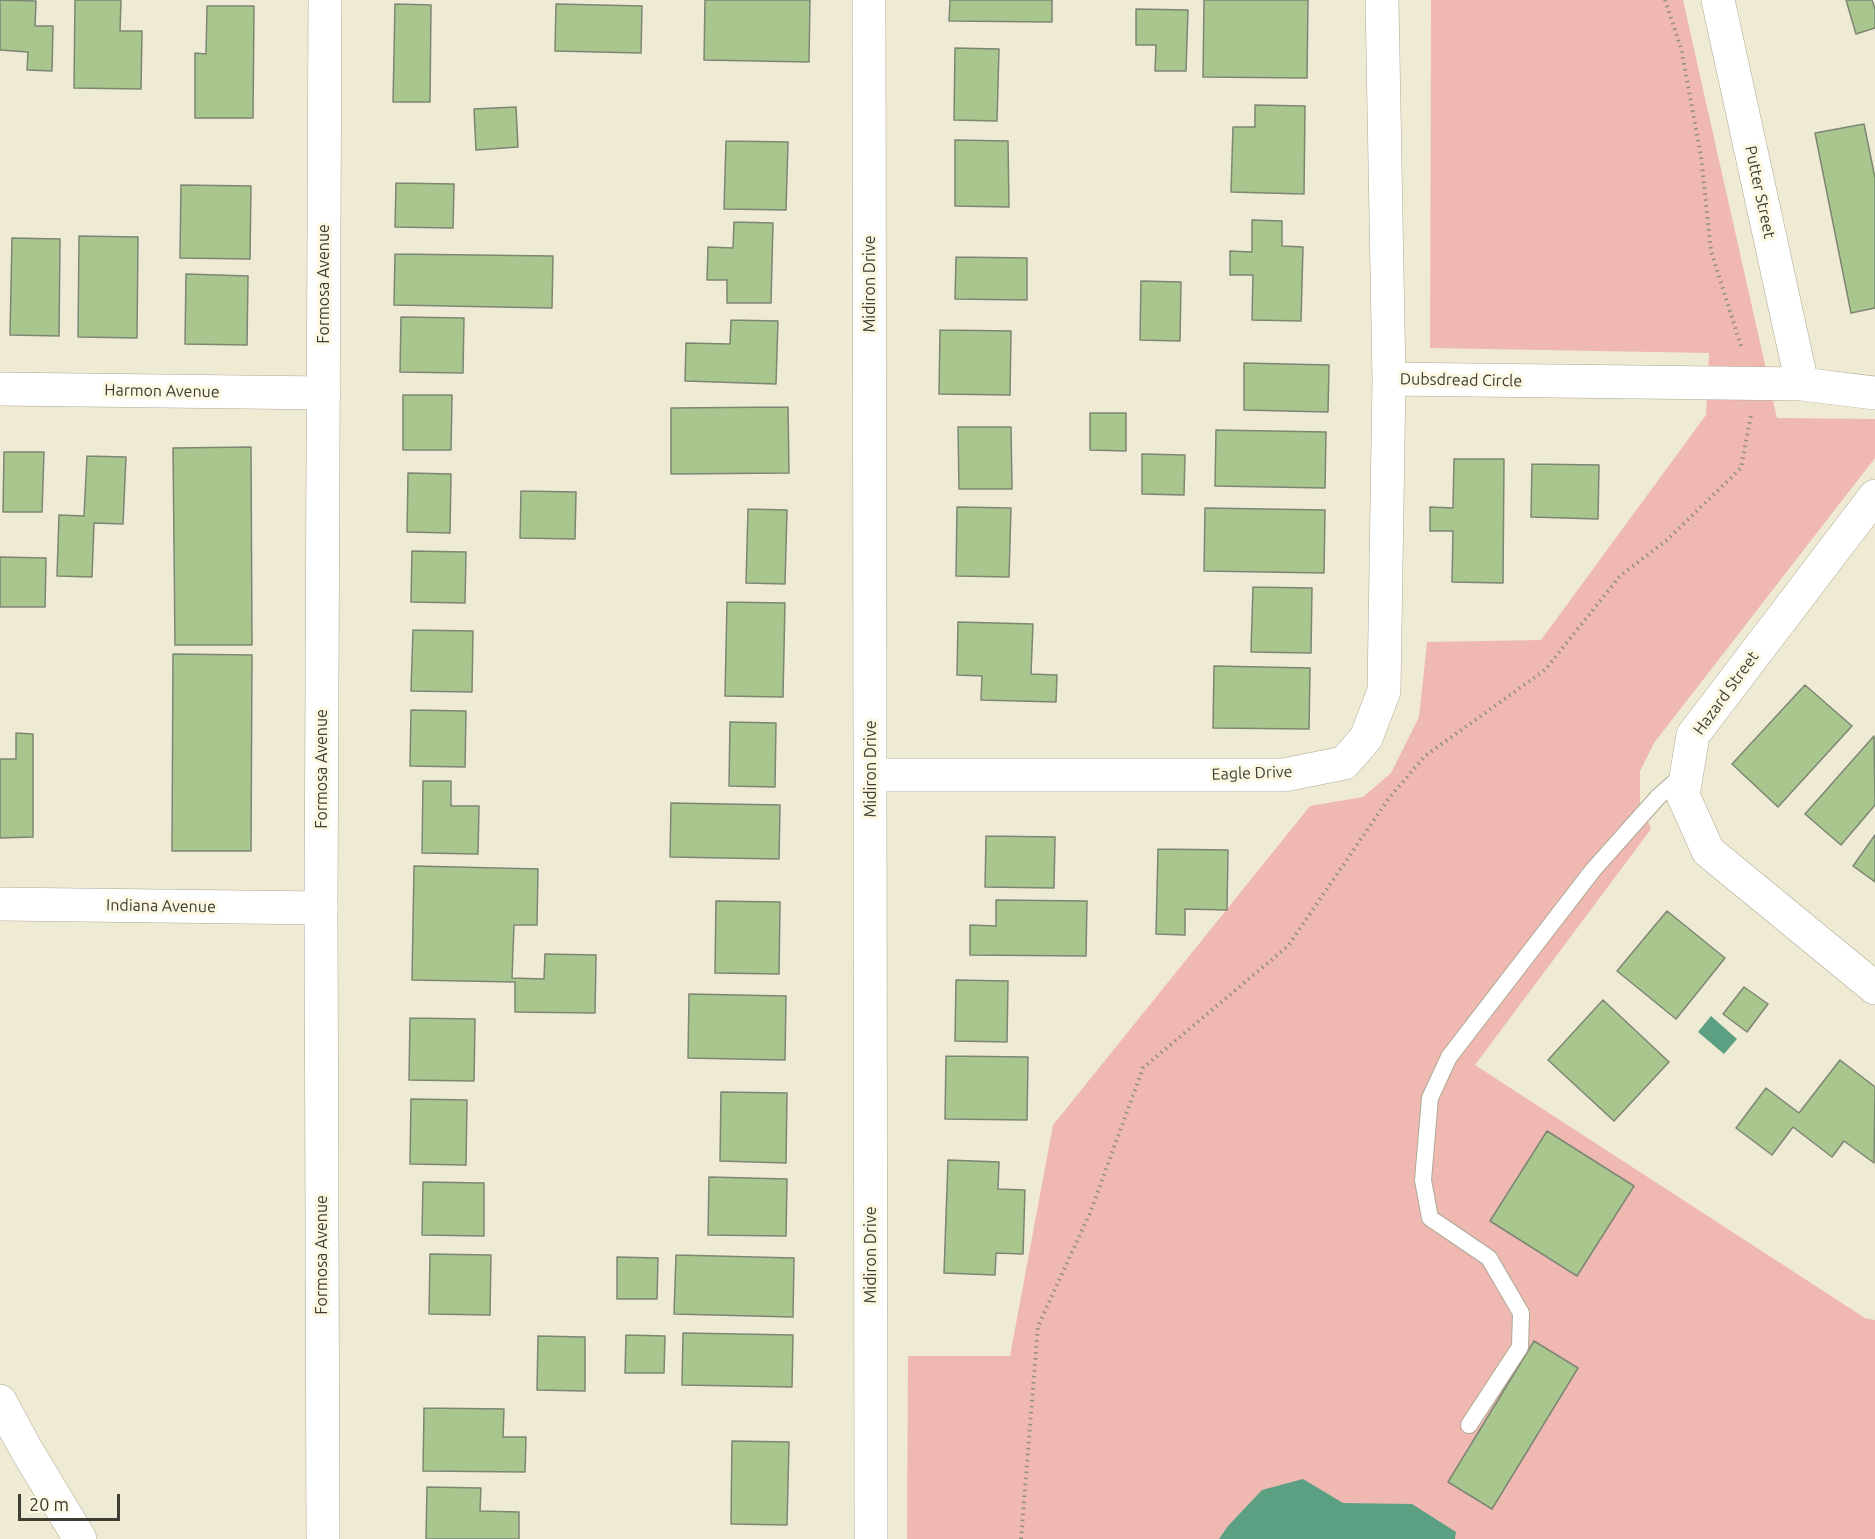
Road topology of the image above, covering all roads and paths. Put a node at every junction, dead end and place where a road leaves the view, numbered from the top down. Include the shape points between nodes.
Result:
1 (325, 0) edge
2 (869, 0) edge
3 (1382, 0) edge
4 (1665, 0) edge
5 (1718, 0) edge
6 (1389, 379) junction
7 (1752, 384) junction
8 (1802, 384) junction
9 (0, 389) edge
10 (324, 393) junction
11 (1875, 393) edge
12 (1875, 496) edge
13 (1687, 771) junction
14 (871, 775) junction
15 (0, 904) edge
16 (321, 908) junction
17 (1875, 988) edge
18 (0, 1401) edge
19 (1469, 1425) dead end
20 (80, 1539) edge
21 (323, 1539) edge
22 (871, 1539) edge
23 (1021, 1539) edge

1 - 10 main road, Formosa Avenue
2 - 14 main road, Midiron Drive
3 - 6 main road, Dubsdread Circle
4 - 7 path via 1681,48 1701,156 1711,251
5 - 8 main road, Putter Street
6 - 7 main road, Dubsdread Circle
6 - 14 main road, Eagle Drive via 1384,691 1366,738 1344,763 1284,775
7 - 8 main road, Dubsdread Circle
7 - 23 path via 1752,411 1741,468 1666,540 1620,576 1545,670 1425,756 1389,798 1288,946 1143,1068 1090,1213 1038,1326
8 - 11 main road, Dubsdread Circle
9 - 10 main road, Harmon Avenue
10 - 16 main road, Formosa Avenue
12 - 13 main road, Hazard Street via 1693,735
13 - 17 main road, Hazard Street via 1683,795 1708,851
13 - 19 lane via 1658,796 1593,870 1449,1057 1430,1098 1423,1180 1430,1218 1489,1258 1521,1313 1520,1347
14 - 22 main road, Midiron Drive
15 - 16 main road, Indiana Avenue
16 - 21 main road, Formosa Avenue
18 - 20 main road

